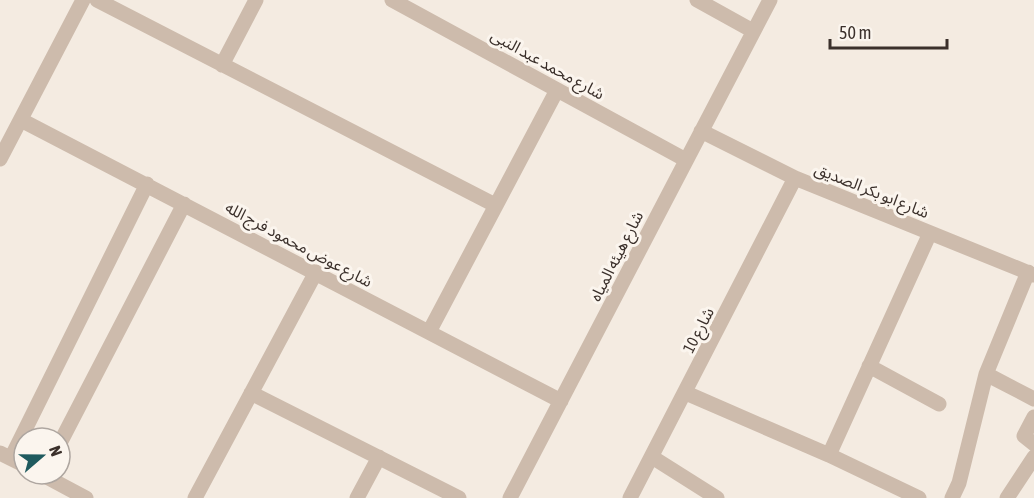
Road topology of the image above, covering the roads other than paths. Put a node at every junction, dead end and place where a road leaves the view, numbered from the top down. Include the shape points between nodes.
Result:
1 (84, 0) edge
2 (97, 0) edge
3 (256, 0) edge
4 (392, 0) edge
5 (697, 0) edge
6 (770, 0) edge
7 (753, 31) junction
8 (222, 65) junction
9 (557, 90) junction
10 (21, 120) junction
11 (701, 131) junction
12 (0, 159) edge
13 (686, 160) junction
14 (795, 178) junction
15 (147, 184) junction
16 (184, 204) junction
17 (495, 205) junction
18 (930, 233) junction
19 (316, 272) junction
20 (1031, 274) edge
21 (429, 332) junction
22 (869, 366) junction
23 (986, 374) junction
24 (251, 393) junction
25 (686, 393) junction
26 (1034, 399) edge
27 (561, 401) junction
28 (939, 404) dead end
29 (1034, 417) edge
30 (28, 426) edge
31 (69, 426) edge
32 (1034, 444) edge
33 (829, 455) junction
34 (379, 457) junction
35 (652, 457) junction
36 (1034, 457) edge
37 (64, 486) edge
38 (86, 498) edge
39 (195, 498) edge
40 (357, 498) edge
41 (459, 498) edge
42 (510, 498) edge
43 (630, 498) edge
44 (717, 498) edge
45 (919, 498) edge
46 (952, 498) edge
47 (1007, 498) edge

1 - 10 street
2 - 8 street
3 - 8 street
4 - 9 street, شارع محمد عبد النبى
5 - 7 street
6 - 7 street, شارع هيئه المياه
7 - 11 street, شارع هيئه المياه
8 - 17 street
9 - 13 street, شارع محمد عبد النبى
9 - 17 street
10 - 12 street
10 - 15 street, شارع عوض محمود فرج الله
11 - 13 street, شارع هيئه المياه
11 - 14 street, شارع ابو بكر الصديق
13 - 27 street, شارع هيئه المياه
14 - 18 street, شارع ابو بكر الصديق
14 - 25 street, شارع 10
15 - 16 street, شارع عوض محمود فرج الله
15 - 30 street
16 - 19 street, شارع عوض محمود فرج الله
16 - 31 street
17 - 21 street
18 - 20 street, شارع ابو بكر الصديق
18 - 22 street
19 - 21 street, شارع عوض محمود فرج الله
19 - 24 street
20 - 23 street
21 - 27 street, شارع عوض محمود فرج الله
22 - 28 street
22 - 33 street
23 - 26 street
23 - 46 street
24 - 34 street
24 - 39 street
25 - 33 street
25 - 35 street, شارع 10
27 - 42 street, شارع هيئه المياه
29 - 32 street via 1024,436
33 - 45 street
34 - 40 street
34 - 41 street
35 - 43 street, شارع 10
35 - 44 street
36 - 47 street
37 - 38 street

